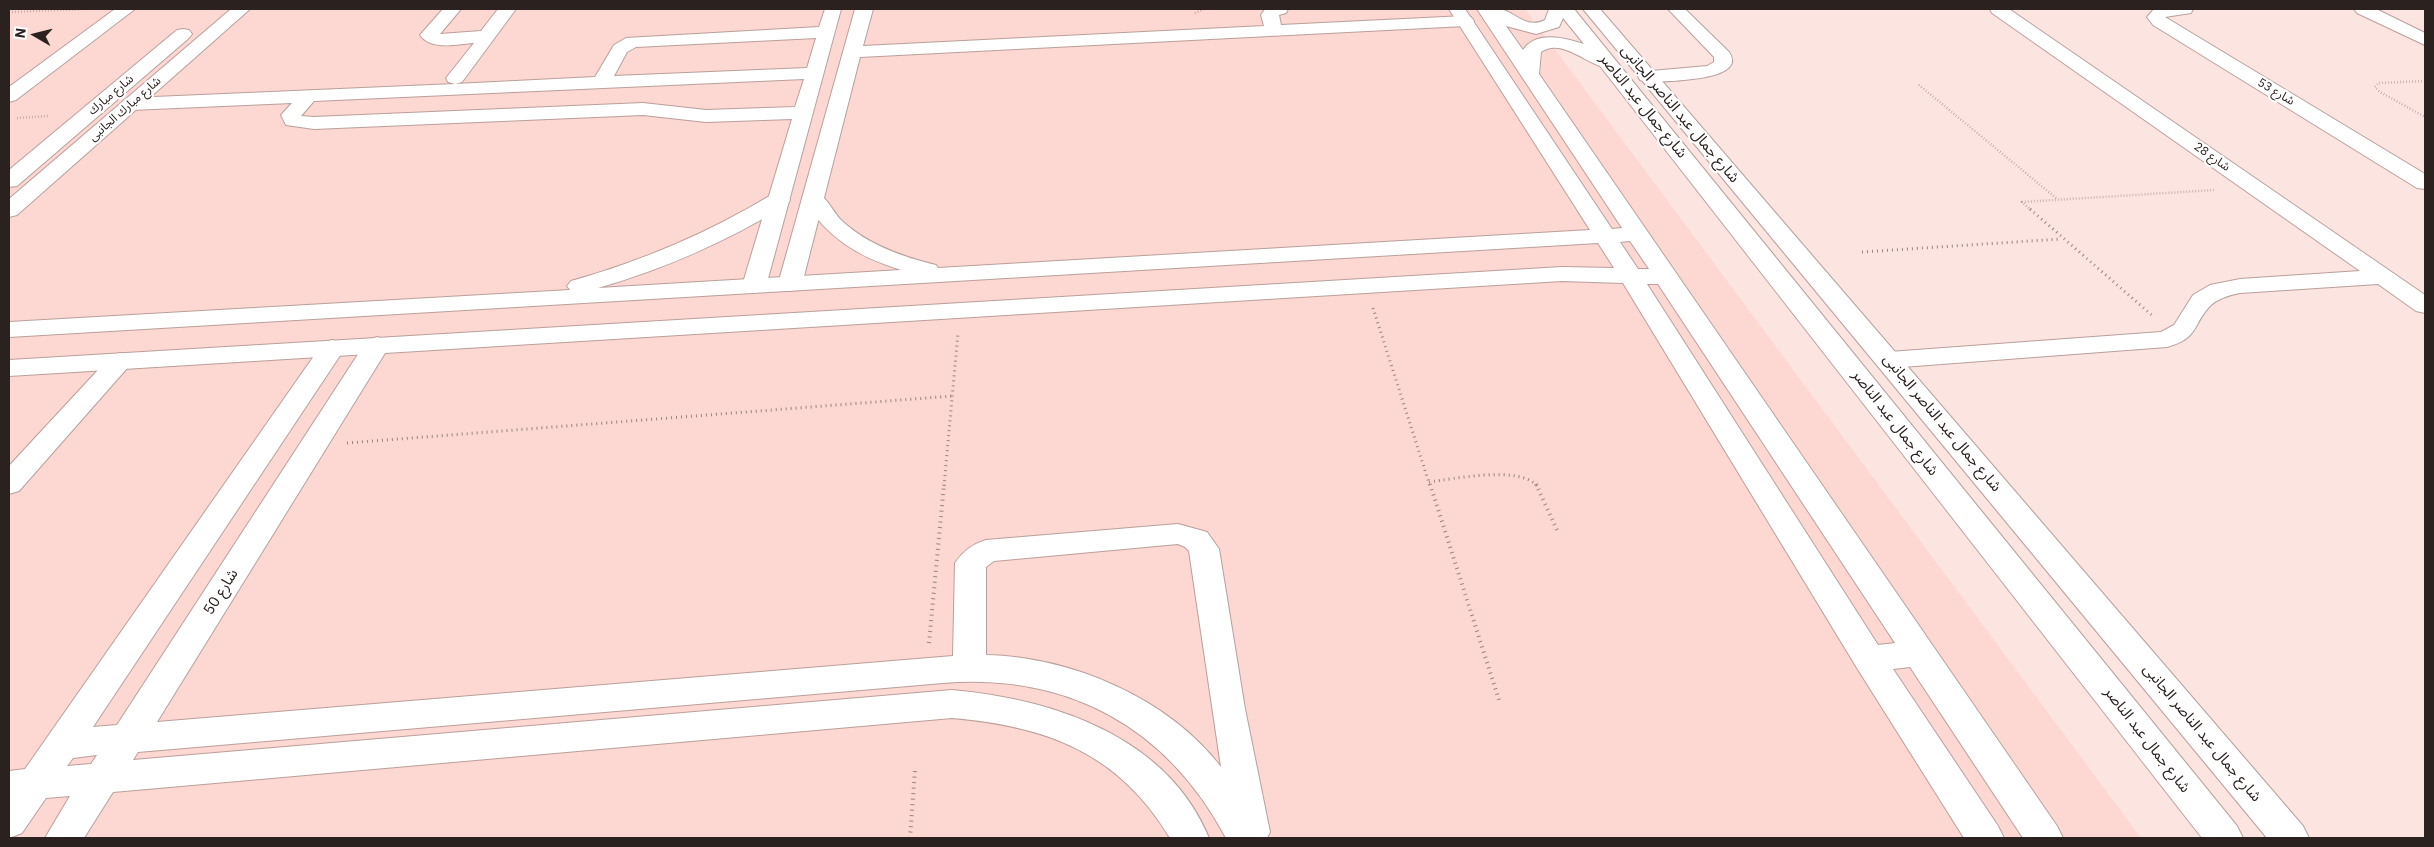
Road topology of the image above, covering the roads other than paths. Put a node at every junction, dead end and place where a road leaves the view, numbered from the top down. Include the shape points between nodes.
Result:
1 (99, 9) edge
2 (126, 9) edge
3 (241, 9) edge
4 (452, 9) edge
5 (507, 9) edge
6 (833, 9) edge
7 (864, 9) edge
8 (1280, 9) edge
9 (1490, 9) edge
10 (1557, 9) edge
11 (1565, 9) edge
12 (1591, 9) edge
13 (1676, 9) edge
14 (1998, 9) edge
15 (2140, 9) edge
16 (2177, 9) edge
17 (2185, 9) edge
18 (2363, 9) edge
19 (1469, 13) edge
20 (1427, 16) edge
21 (198, 21) dead end
22 (2159, 21) junction
23 (1274, 31) junction
24 (826, 32) junction
25 (483, 37) junction
26 (2425, 40) edge
27 (46, 47) dead end
28 (853, 52) junction
29 (1610, 64) junction
30 (815, 73) junction
31 (1530, 76) junction
32 (1647, 76) junction
33 (455, 78) dead end
34 (601, 82) junction
35 (9, 96) edge
36 (308, 96) junction
37 (126, 108) junction
38 (803, 113) junction
39 (88, 115) junction
40 (9, 181) edge
41 (2425, 183) edge
42 (813, 198) junction
43 (779, 200) junction
44 (9, 210) edge
45 (1638, 234) junction
46 (1606, 237) junction
47 (1785, 238) junction
48 (1750, 241) junction
49 (952, 275) junction
50 (1629, 275) junction
51 (1667, 277) junction
52 (2383, 277) junction
53 (790, 284) junction
54 (754, 286) junction
55 (517, 300) junction
56 (2425, 306) edge
57 (9, 330) edge
58 (377, 345) junction
59 (332, 348) junction
60 (1889, 360) junction
61 (120, 361) junction
62 (9, 368) edge
63 (9, 484) edge
64 (1920, 653) junction
65 (1870, 659) junction
66 (969, 668) junction
67 (129, 738) junction
68 (62, 744) junction
69 (103, 777) junction
70 (22, 785) edge
71 (9, 822) edge
72 (64, 838) edge
73 (1190, 838) edge
74 (1246, 838) edge
75 (1252, 838) edge
76 (1985, 838) edge
77 (2044, 838) edge
78 (2224, 838) edge
79 (2290, 838) edge

1 - 27 main road
2 - 35 main road
3 - 37 main road, شارع مبارك الجانبى
4 - 25 main road via 430,37 441,40
5 - 25 main road
6 - 24 main road
7 - 28 main road
8 - 23 main road via 1270,15
9 - 10 main road via 1513,24 1536,28 1553,22
11 - 29 main road, شارع جمال عبد الناصر
12 - 32 main road, شارع جمال عبد الناصر الجانبى
13 - 32 main road via 1723,56 1722,64 1712,70
14 - 52 main road, شارع 28
15 - 22 main road, شارع 53
16 - 17 main road
16 - 22 main road via 2157,14
18 - 26 main road
19 - 20 main road
19 - 31 main road
19 - 46 main road
20 - 23 main road
21 - 39 main road, شارع مبارك
22 - 41 main road, شارع 53
23 - 28 main road
24 - 30 main road
24 - 34 main road via 632,42 620,49
25 - 33 main road via 484,42
28 - 42 main road
29 - 31 main road via 1570,46 1547,44 1532,50
29 - 48 main road, شارع جمال عبد الناصر
30 - 34 main road
30 - 38 main road
31 - 45 main road
32 - 47 main road, شارع جمال عبد الناصر الجانبى
34 - 36 main road
36 - 37 main road
36 - 38 main road via 291,115 293,120 314,123 643,109 706,116
37 - 39 main road
37 - 44 main road, شارع مبارك الجانبى
38 - 43 main road
39 - 40 main road, شارع مبارك
42 - 49 main road via 830,223 859,245 901,262
42 - 53 main road
43 - 54 main road
43 - 55 main road via 728,230 667,257 595,281
45 - 46 main road
45 - 51 main road
46 - 49 main road
46 - 50 main road
47 - 48 main road
47 - 60 main road, شارع جمال عبد الناصر الجانبى
48 - 78 main road, شارع جمال عبد الناصر
49 - 53 main road
50 - 51 main road
50 - 58 main road via 1562,274
50 - 65 main road
51 - 64 main road
52 - 56 main road, شارع 28
52 - 60 main road via 2219,290 2202,300 2182,330 2167,339
53 - 54 main road
54 - 55 main road
55 - 57 main road
58 - 59 main road
58 - 67 main road, شارع 50
59 - 61 main road
59 - 68 main road
60 - 79 main road, شارع جمال عبد الناصر الجانبى
61 - 62 main road
61 - 63 main road
64 - 65 main road
64 - 77 main road
65 - 76 main road
66 - 67 main road
66 - 74 main road via 1026,672 1056,679 1113,700 1140,715 1192,758 1217,788
66 - 75 main road via 971,563 986,551 1178,534 1196,539 1204,549 1228,709
67 - 68 main road
67 - 69 main road, شارع 50
68 - 70 main road
69 - 70 main road
69 - 72 main road, شارع 50
69 - 73 main road via 942,705 982,705 1039,716 1092,739 1140,772 1161,792
70 - 71 main road

